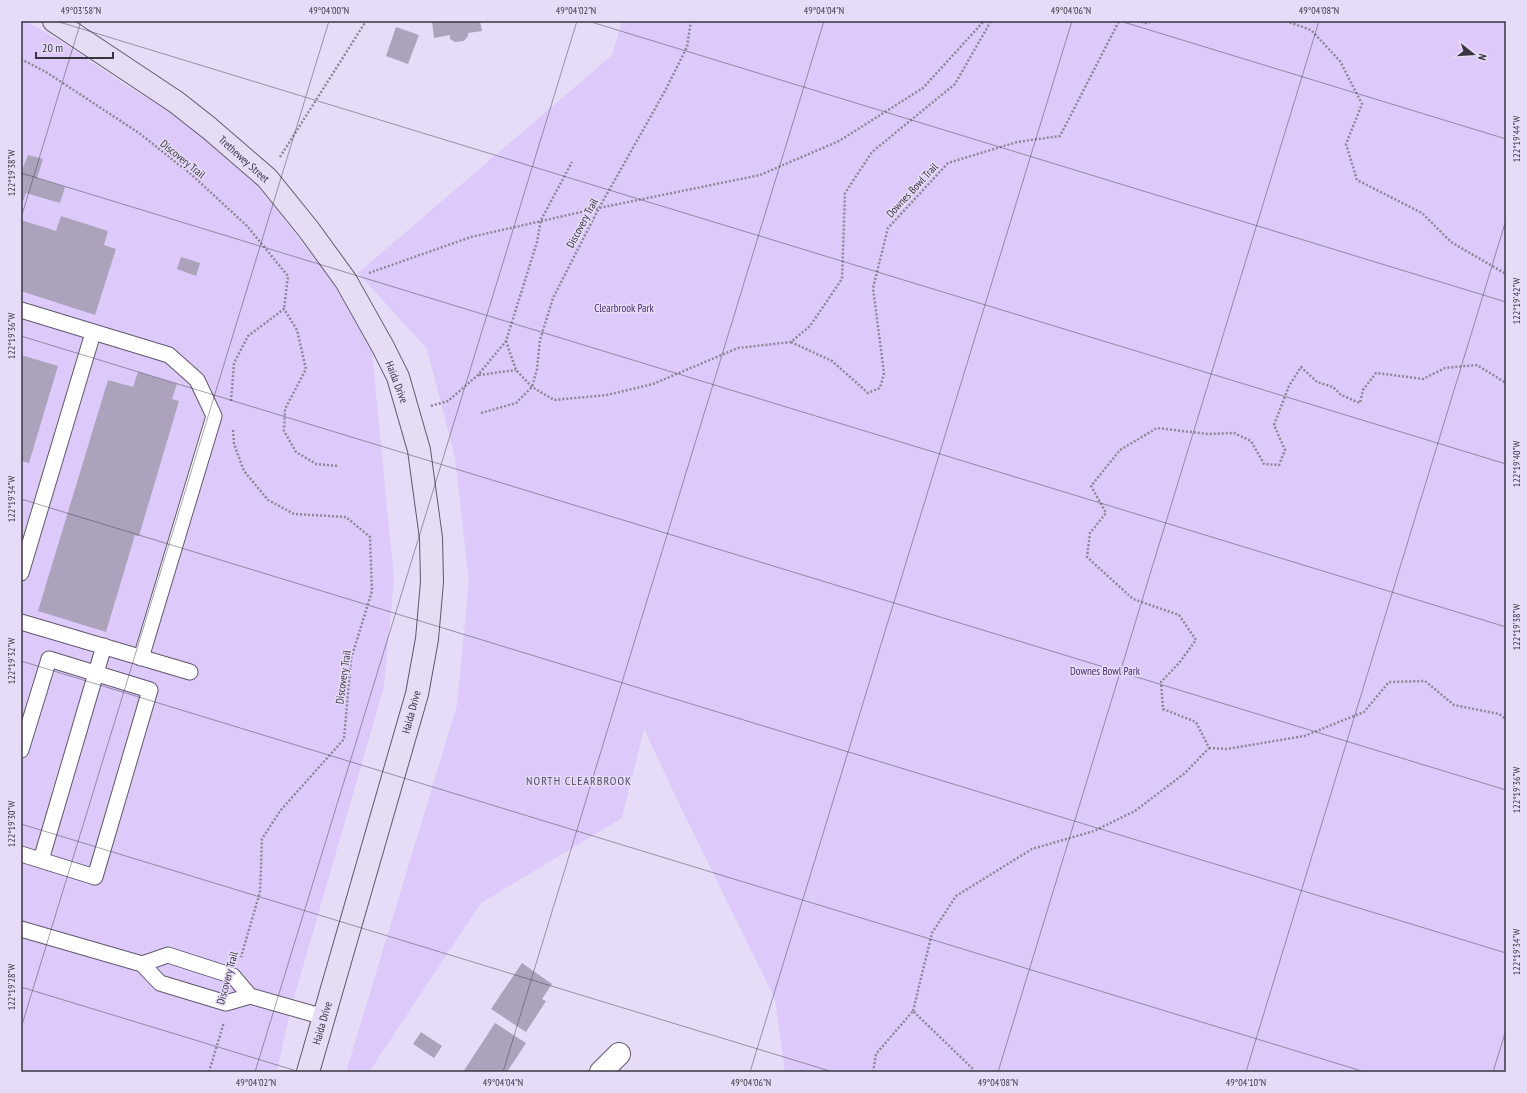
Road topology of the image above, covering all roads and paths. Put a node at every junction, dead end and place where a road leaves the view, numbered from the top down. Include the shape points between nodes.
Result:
1 (54, 21) edge
2 (366, 21) edge
3 (691, 21) edge
4 (984, 21) edge
5 (991, 21) edge
6 (1120, 21) edge
7 (1136, 21) edge
8 (1154, 21) edge
9 (1286, 21) edge
10 (21, 59) edge
11 (572, 162) dead end
12 (267, 178) junction
13 (599, 208) junction
14 (541, 220) junction
15 (1506, 274) edge
16 (346, 281) junction
17 (284, 309) junction
18 (21, 310) edge
19 (93, 333) junction
20 (506, 341) junction
21 (791, 342) junction
22 (383, 347) joint
23 (516, 370) junction
24 (478, 375) junction
25 (1506, 383) edge
26 (532, 388) junction
27 (231, 402) dead end
28 (408, 413) junction
29 (482, 413) dead end
30 (232, 424) dead end
31 (339, 466) dead end
32 (21, 573) edge
33 (21, 622) edge
34 (104, 646) junction
35 (141, 658) junction
36 (190, 672) dead end
37 (96, 673) junction
38 (1506, 719) edge
39 (1209, 748) junction
40 (21, 750) edge
41 (21, 854) edge
42 (40, 860) junction
43 (21, 929) edge
44 (142, 964) junction
45 (235, 978) junction
46 (250, 996) junction
47 (229, 1002) junction
48 (913, 1011) junction
49 (324, 1017) junction
50 (619, 1054) dead end
51 (209, 1072) edge
52 (308, 1072) edge
53 (601, 1072) edge
54 (873, 1072) edge
55 (973, 1072) edge

1 - 12 street, Trethewey Street via 176,102
2 - 12 path
3 - 13 path, Discovery Trail via 687,47
4 - 13 path via 923,88 839,141 760,175
5 - 21 path via 955,84 872,152 845,193 842,279 810,326
6 - 21 path, Downes Bowl Trail via 1060,136 1017,142 948,162 888,228 873,288 884,373 880,388 868,393 832,361
7 - 8 path
9 - 15 path via 1311,30 1340,61 1362,104 1346,144 1357,180 1422,213 1452,242
10 - 17 path, Discovery Trail via 46,72 139,133 226,205 247,226 288,276
11 - 14 path
12 - 16 street, Trethewey Street
13 - 14 path
13 - 26 path, Discovery Trail via 552,298 540,340
14 - 16 path via 471,237
14 - 20 path via 537,242
16 - 22 street, Trethewey Street
17 - 27 path via 248,336 234,363
17 - 31 path via 297,330 306,369 285,409 284,431 296,452 316,464
18 - 19 lane
19 - 32 lane
19 - 35 lane via 169,355 197,380 214,416
20 - 23 path
20 - 24 path
21 - 26 path via 738,348 652,384 607,395 554,400
22 - 28 street, Haida Drive via 398,378
23 - 24 path
23 - 26 path
24 - 28 path via 448,401
25 - 39 path via 1477,365 1445,368 1423,379 1376,373 1363,390 1360,403 1341,395 1333,387 1318,382 1301,367 1274,425 1285,450 1279,465 1264,464 1251,441 1234,433 1208,434 1157,428 1120,450 1091,486 1106,513 1090,533 1087,557 1133,599 1179,615 1196,640 1161,682 1163,709 1196,722
26 - 29 path via 516,402
28 - 49 street, Haida Drive via 419,450 431,538 432,582 428,640 417,694
30 - 45 path, Discovery Trail via 234,444 244,471 268,500 294,514 346,517 370,537 372,591 351,659 344,739 280,811 262,839 260,892
33 - 34 lane
34 - 35 lane
34 - 37 lane
35 - 36 lane
37 - 40 lane via 49,659
37 - 42 lane
37 - 42 lane via 150,690 95,877
38 - 39 path via 1499,714 1454,705 1425,681 1389,682 1364,712 1304,736 1227,749
39 - 48 path via 1185,773 1158,791 1135,811 1094,831 1032,849 956,896 932,934
41 - 42 lane
43 - 44 lane
44 - 45 lane via 168,955
44 - 47 lane via 160,983
45 - 46 lane
46 - 47 lane
46 - 49 lane
47 - 51 path, Discovery Trail
48 - 54 path via 876,1054
48 - 55 path via 973,1069
49 - 52 street, Haida Drive
50 - 53 street

